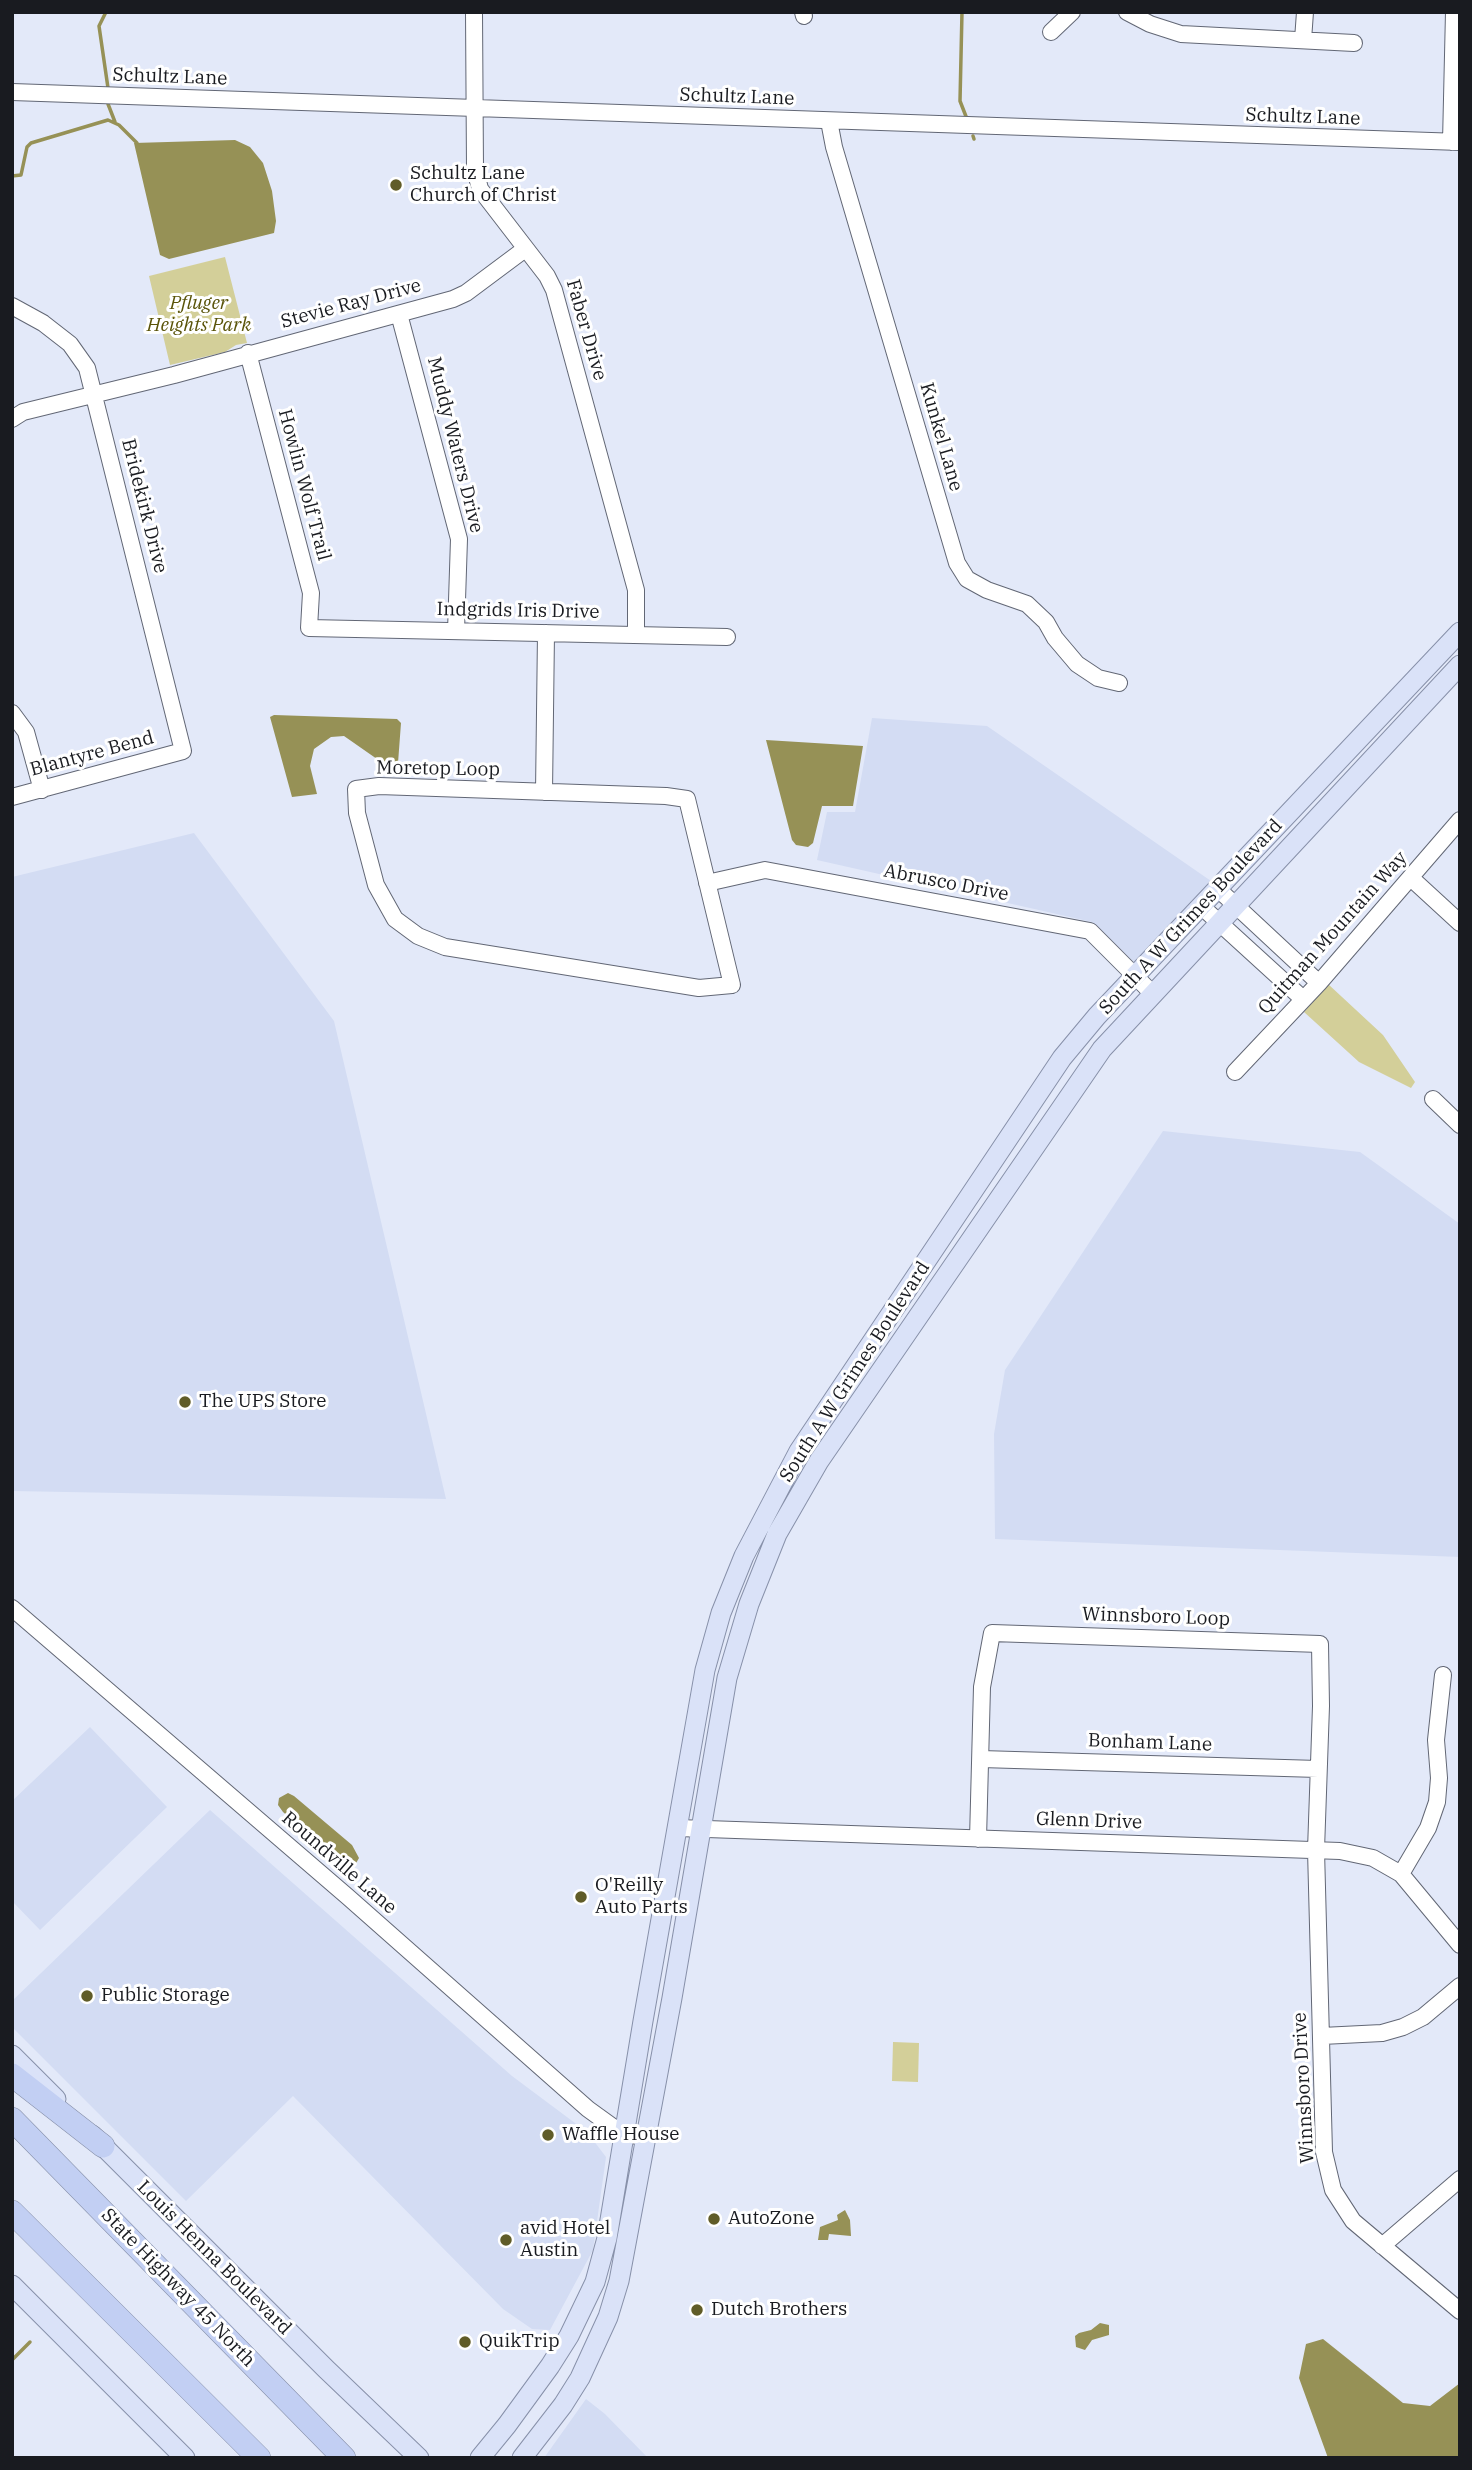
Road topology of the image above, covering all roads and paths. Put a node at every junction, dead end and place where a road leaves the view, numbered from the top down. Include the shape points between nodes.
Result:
1 (474, 12) edge
2 (1073, 12) edge
3 (1127, 12) edge
4 (1305, 12) edge
5 (1454, 12) edge
6 (1051, 32) dead end
7 (1303, 40) junction
8 (1353, 43) dead end
9 (12, 92) edge
10 (474, 108) junction
11 (829, 121) junction
12 (1455, 142) edge
13 (525, 248) junction
14 (12, 306) edge
15 (399, 314) junction
16 (248, 353) junction
17 (94, 394) junction
18 (12, 419) edge
19 (309, 628) joint
20 (456, 631) junction
21 (1460, 632) edge
22 (546, 633) junction
23 (636, 635) junction
24 (727, 637) dead end
25 (1460, 665) edge
26 (1118, 683) dead end
27 (12, 713) edge
28 (183, 751) joint
29 (1336, 764) junction
30 (1353, 780) junction
31 (42, 790) junction
32 (544, 792) junction
33 (12, 797) edge
34 (1460, 820) edge
35 (1411, 878) junction
36 (707, 883) junction
37 (1218, 888) junction
38 (1236, 905) junction
39 (1201, 906) junction
40 (1219, 923) junction
41 (1460, 923) edge
42 (1135, 976) junction
43 (1319, 983) junction
44 (1153, 994) junction
45 (1303, 999) junction
46 (1235, 1072) dead end
47 (1035, 1099) junction
48 (1433, 1099) dead end
49 (1460, 1125) edge
50 (1037, 1146) junction
51 (844, 1384) junction
52 (864, 1397) junction
53 (759, 1526) junction
54 (778, 1534) junction
55 (12, 1608) edge
56 (1443, 1675) dead end
57 (981, 1759) junction
58 (1318, 1769) junction
59 (678, 1828) junction
60 (699, 1828) junction
61 (978, 1839) junction
62 (1316, 1850) junction
63 (1401, 1874) junction
64 (1460, 1945) edge
65 (1460, 1986) edge
66 (1322, 2036) junction
67 (12, 2055) edge
68 (12, 2076) edge
69 (12, 2119) edge
70 (634, 2135) junction
71 (103, 2146) junction
72 (1460, 2179) edge
73 (12, 2212) edge
74 (1382, 2246) junction
75 (12, 2285) edge
76 (1460, 2311) edge
77 (569, 2336) junction
78 (546, 2427) junction
79 (418, 2457) edge
80 (185, 2458) edge
81 (259, 2458) edge
82 (344, 2458) edge
83 (479, 2458) edge
84 (522, 2458) edge

1 - 10 street, Faber Drive
2 - 6 street
3 - 7 street via 1181,33
4 - 7 street
5 - 12 street
7 - 8 street
9 - 10 street, Schultz Lane
10 - 11 street, Schultz Lane
10 - 13 street, Faber Drive via 474,160 480,189
11 - 12 street, Schultz Lane
11 - 26 street, Kunkel Lane via 957,563 967,579 1027,604 1077,664 1098,678
13 - 15 street, Stevie Ray Drive via 466,293
13 - 23 street, Faber Drive via 554,289 636,590
14 - 17 street, Bridekirk Drive via 70,344 87,368
15 - 16 street, Stevie Ray Drive
15 - 20 street, Muddy Waters Drive via 459,539
16 - 17 street, Stevie Ray Drive
16 - 19 street, Howlin Wolf Trail via 311,593
17 - 18 street, Stevie Ray Drive
17 - 28 street, Bridekirk Drive
19 - 20 street, Indgrids Iris Drive
20 - 22 street, Indgrids Iris Drive
21 - 29 main road, South A W Grimes Boulevard
22 - 23 street, Indgrids Iris Drive
22 - 32 street
23 - 24 street, Indgrids Iris Drive
25 - 30 main road, South A W Grimes Boulevard
27 - 31 street via 26,732
28 - 31 street, Blantyre Bend
29 - 30 main road
29 - 37 main road, South A W Grimes Boulevard
30 - 38 main road, South A W Grimes Boulevard
31 - 33 street, Blantyre Bend
32 - 36 street, Moretop Loop via 687,799
32 - 36 street, Moretop Loop via 356,789 357,813 376,885 395,919 418,936 445,947 699,988 732,985
34 - 35 street, Quitman Mountain Way
35 - 41 street
35 - 43 street, Quitman Mountain Way
36 - 42 street, Abrusco Drive via 765,870 1090,931
37 - 38 street
37 - 39 main road, South A W Grimes Boulevard
38 - 40 main road, South A W Grimes Boulevard
38 - 43 street
39 - 40 street
39 - 42 main road, South A W Grimes Boulevard
40 - 44 main road, South A W Grimes Boulevard
40 - 45 street
42 - 44 street, Abrusco Drive
42 - 47 main road, South A W Grimes Boulevard via 1062,1058
43 - 45 street, Quitman Mountain Way
44 - 50 main road, South A W Grimes Boulevard via 1102,1049
45 - 46 street, Quitman Mountain Way
47 - 50 main road via 1041,1124
47 - 51 main road, South A W Grimes Boulevard
48 - 49 street
50 - 52 main road, South A W Grimes Boulevard
51 - 52 main road
51 - 53 main road, South A W Grimes Boulevard via 799,1451
52 - 54 main road, South A W Grimes Boulevard via 818,1461
53 - 54 main road
53 - 59 main road, South A W Grimes Boulevard via 721,1613 705,1670
54 - 60 main road, South A W Grimes Boulevard via 749,1604 727,1678
55 - 70 street, Roundville Lane via 588,2109
56 - 63 street via 1436,1740 1437,1801 1428,1828
57 - 58 street, Bonham Lane
57 - 58 street, Winnsboro Loop via 982,1687 989,1646 992,1633 1006,1633 1320,1644
57 - 61 street, Winnsboro Loop
58 - 62 street, Winnsboro Loop
59 - 60 street, Glenn Drive
59 - 70 main road, South A W Grimes Boulevard via 643,2021
60 - 61 street, Glenn Drive
60 - 70 main road, South A W Grimes Boulevard via 671,1998
61 - 62 street, Glenn Drive
62 - 63 street, Glenn Drive via 1366,1856
62 - 66 street, Winnsboro Drive
63 - 64 street, Glenn Drive
65 - 66 street via 1423,2017 1403,2027 1382,2034
66 - 74 street, Winnsboro Drive via 1324,2152 1333,2190 1353,2221
67 - 71 main road, Louis Henna Boulevard
68 - 71 highway
69 - 82 highway, State Highway 45 North
70 - 77 main road, South A W Grimes Boulevard via 595,2282
70 - 78 main road, South A W Grimes Boulevard via 623,2261 608,2317 580,2378
71 - 79 main road, Louis Henna Boulevard
72 - 74 street
73 - 81 highway
74 - 76 street, Winnsboro Drive
75 - 80 main road
77 - 78 main road via 572,2369 548,2409
77 - 83 main road, South A W Grimes Boulevard
78 - 84 main road, South A W Grimes Boulevard

